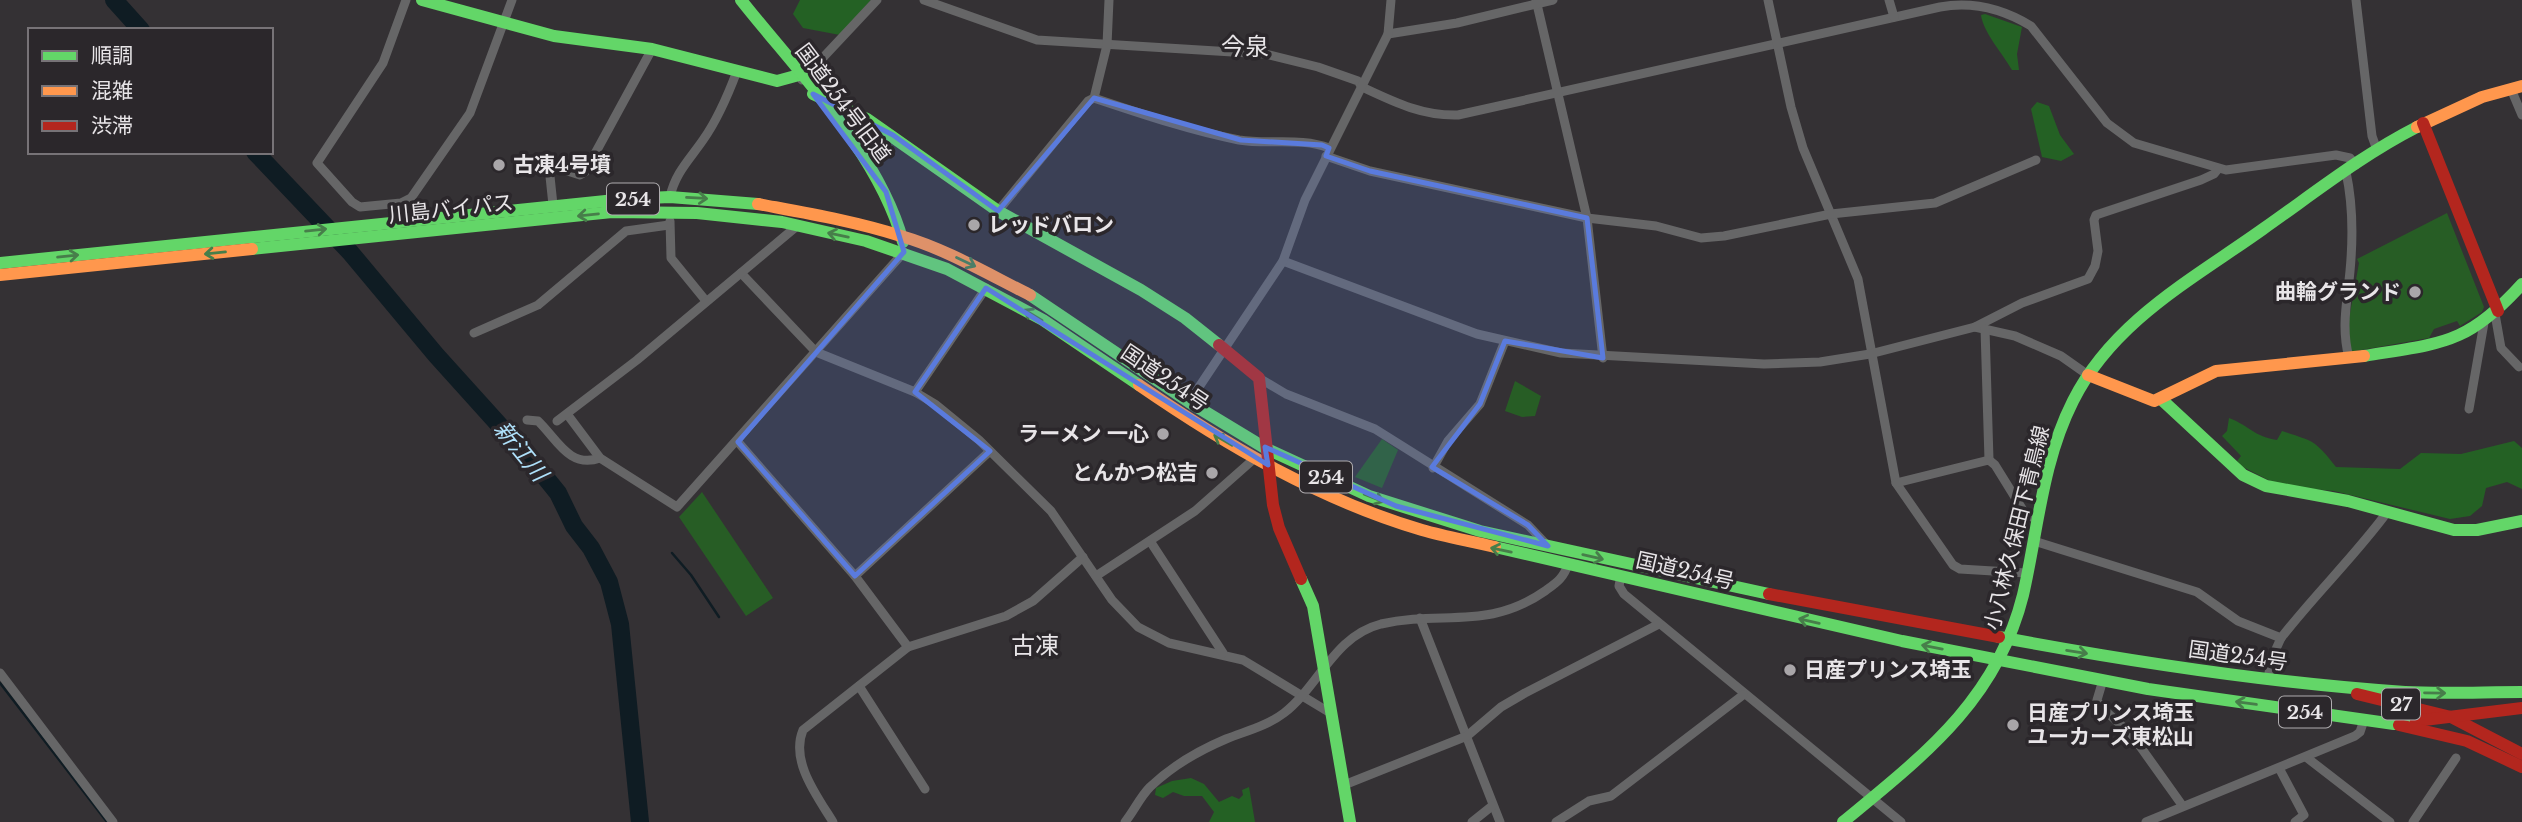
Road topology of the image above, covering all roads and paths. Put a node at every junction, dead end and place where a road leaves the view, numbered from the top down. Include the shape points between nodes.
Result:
1 (406, 0) edge
2 (422, 0) edge
3 (512, 0) edge
4 (741, 0) edge
5 (877, 0) edge
6 (924, 0) edge
7 (1110, 0) edge
8 (1391, 0) edge
9 (1553, 0) edge
10 (1768, 0) edge
11 (1889, 0) edge
12 (2356, 0) edge
13 (1537, 2) edge
14 (1894, 17) junction
15 (503, 23) junction
16 (1388, 34) junction
17 (1776, 44) junction
18 (1107, 45) junction
19 (652, 49) junction
20 (737, 71) junction
21 (801, 78) junction
22 (1362, 88) junction
23 (2516, 88) edge
24 (1558, 92) junction
25 (813, 94) junction
26 (1094, 98) junction
27 (2522, 115) edge
28 (2423, 123) junction
29 (2377, 150) junction
30 (1328, 152) junction
31 (2036, 160) dead end
32 (536, 162) dead end
33 (549, 167) junction
34 (2218, 169) junction
35 (2351, 169) junction
36 (670, 197) junction
37 (553, 205) junction
38 (673, 210) junction
39 (998, 211) junction
40 (1831, 214) junction
41 (1587, 218) junction
42 (669, 225) junction
43 (797, 226) junction
44 (903, 236) junction
45 (904, 252) junction
46 (1283, 261) junction
47 (0, 263) edge
48 (741, 273) junction
49 (0, 275) edge
50 (2522, 284) edge
51 (986, 288) junction
52 (706, 301) junction
53 (2497, 312) junction
54 (2484, 323) junction
55 (1980, 328) junction
56 (474, 333) dead end
57 (1505, 341) junction
58 (1227, 350) junction
59 (816, 352) junction
60 (1870, 354) junction
61 (1604, 358) junction
62 (2349, 358) junction
63 (2519, 367) dead end
64 (2088, 375) junction
65 (1259, 378) junction
66 (915, 392) junction
67 (2161, 399) junction
68 (1189, 402) junction
69 (2469, 409) dead end
70 (567, 414) junction
71 (527, 420) dead end
72 (557, 421) dead end
73 (738, 442) junction
74 (1265, 448) junction
75 (990, 451) junction
76 (600, 458) junction
77 (1255, 458) junction
78 (1989, 460) junction
79 (1268, 464) junction
80 (1433, 468) junction
81 (1896, 483) junction
82 (2388, 511) junction
83 (2038, 519) junction
84 (2522, 521) edge
85 (1150, 541) junction
86 (2034, 541) junction
87 (1548, 546) junction
88 (1083, 557) junction
89 (1568, 564) junction
90 (2026, 573) junction
91 (855, 576) junction
92 (1096, 576) junction
93 (1621, 576) junction
94 (1420, 618) junction
95 (1660, 624) junction
96 (2281, 638) junction
97 (2010, 640) junction
98 (908, 647) junction
99 (1223, 654) junction
100 (1999, 659) junction
101 (1324, 665) junction
102 (0, 673) edge
103 (2103, 680) junction
104 (2267, 680) junction
105 (2293, 683) junction
106 (859, 686) junction
107 (2522, 692) edge
108 (2497, 693) junction
109 (1743, 695) junction
110 (1300, 696) junction
111 (2522, 708) edge
112 (2508, 710) junction
113 (2482, 713) junction
114 (1332, 714) junction
115 (2451, 717) junction
116 (2364, 720) junction
117 (2394, 724) junction
118 (2481, 731) junction
119 (1467, 736) junction
120 (2500, 748) junction
121 (2522, 754) edge
122 (2306, 757) junction
123 (2456, 758) dead end
124 (2522, 767) edge
125 (2279, 768) junction
126 (1344, 785) junction
127 (925, 789) dead end
128 (1871, 797) junction
129 (2182, 805) junction
130 (1492, 806) junction
131 (113, 822) edge
132 (833, 822) edge
133 (1125, 822) edge
134 (1350, 822) edge
135 (1472, 822) edge
136 (1500, 822) edge
137 (1556, 822) edge
138 (1843, 822) edge
139 (1901, 822) edge
140 (2146, 822) edge
141 (2295, 822) edge
142 (2390, 822) edge
143 (2413, 822) edge

1 - 15 street via 383,63 317,163 360,207 411,198 470,113
2 - 15 main road
3 - 15 street
4 - 21 main road, 国道254号旧道
5 - 21 street
6 - 18 street via 1037,40
7 - 18 street
8 - 16 street
9 - 13 street
10 - 17 street
11 - 14 street
12 - 29 street
13 - 16 street
13 - 24 street
14 - 17 street
14 - 34 street via 1957,4 2015,17 2047,44 2117,133 2134,143
15 - 19 main road via 554,36
16 - 22 street
17 - 24 street
17 - 40 street via 1801,139
18 - 22 street via 1265,54 1358,81
18 - 26 street
19 - 20 main road
19 - 33 street via 585,172 579,175
20 - 21 main road via 784,82
20 - 36 street via 704,139 678,173
21 - 25 main road, 国道254号旧道
22 - 24 street via 1408,109 1436,115 1458,115
22 - 30 street
23 - 27 street
23 - 28 main road, 小八林久保田下青鳥線
24 - 41 street
25 - 39 main road via 893,135
25 - 44 main road, 国道254号旧道 via 886,192
26 - 30 street via 1241,140 1302,143
26 - 39 street
28 - 29 main road, 小八林久保田下青鳥線
28 - 53 main road
29 - 35 main road, 小八林久保田下青鳥線
30 - 41 street via 1370,171
30 - 46 street
31 - 40 street via 1935,203
32 - 33 street
33 - 37 street
34 - 35 street via 2336,155 2350,158
34 - 55 street via 2201,180 2096,215 2098,251 2088,279 2022,303
35 - 62 street via 2351,252 2343,321
35 - 64 main road, 小八林久保田下青鳥線 via 2155,306 2113,342
36 - 37 main road, 川島バイパス / 254
36 -> 44 main road, 川島バイパス / 254 via 774,206
47 -> 37 main road, 川島バイパス / 254
38 - 42 street
38 - 43 main road, 川島バイパス / 254 via 735,214
38 -> 49 main road, 川島バイパス / 254 via 612,212
39 - 58 main road via 1142,290
40 - 41 street via 1701,238 1656,226
40 - 60 street via 1858,279
41 - 61 street
42 - 52 street via 671,258
42 - 56 street via 626,231 538,305
45 -> 43 main road, 川島バイパス / 254
43 - 48 street
44 - 45 main road, 国道254号旧道
44 -> 68 main road, 国道254号 / 254 via 1034,297
45 - 51 main road, 国道254号 / 254
45 - 59 street
46 - 57 street via 1427,317
46 - 58 street
48 - 52 street
48 - 59 street
50 - 53 main road
51 - 66 street
77 -> 51 main road, 国道254号 / 254 via 1067,335
52 - 70 street
53 - 54 main road
53 - 63 street via 2501,348
54 - 62 main road via 2438,344
54 - 69 street
55 - 60 street
55 - 64 street via 2015,336 2062,356
55 - 78 street
57 - 61 street
57 - 80 street via 1480,404 1448,441
58 - 65 main road
58 - 68 street
59 - 66 street
59 - 73 street
60 - 61 street via 1768,365
60 - 81 street
62 - 67 main road via 2216,371
64 - 67 main road via 2132,395
64 - 83 main road, 小八林久保田下青鳥線 via 2065,417
65 - 74 main road
65 - 80 street via 1286,394 1375,429
66 - 75 street
67 - 82 main road via 2244,475 2286,492
68 - 74 main road, 国道254号 / 254
70 - 72 street
70 - 76 street
71 - 76 street via 538,421 570,457 580,461
73 - 76 street via 677,507
73 - 91 street
74 - 79 main road
74 -> 87 main road, 国道254号 / 254 via 1396,506
75 - 88 street via 1051,511
75 - 91 street
77 - 79 main road, 国道254号 / 254
77 - 85 street via 1195,511
78 - 81 street
78 - 83 street via 2026,515
89 -> 79 main road, 国道254号 / 254 via 1422,530 1363,509
79 - 101 main road via 1279,528 1309,593
80 - 87 street via 1528,525
81 - 90 street via 1953,565
82 - 84 main road via 2454,530
82 - 96 street
83 - 86 main road, 小八林久保田下青鳥線
85 - 92 street
85 - 99 street
86 - 90 main road, 小八林久保田下青鳥線
86 - 96 street via 2197,592 2238,621
87 -> 97 main road, 国道254号 / 254
88 - 92 street
88 - 98 street via 1033,601 1006,616
89 - 93 main road, 国道254号 / 254
89 - 94 street via 1563,578 1499,614 1460,620
90 - 97 main road, 小八林久保田下青鳥線
91 - 98 street
92 - 99 street via 1126,616 1151,636
93 - 95 street via 1620,589
100 -> 93 main road, 国道254号 / 254
94 - 101 street via 1365,629
94 - 119 street
95 - 109 street
95 - 119 street via 1525,693
96 - 104 street
97 - 100 main road, 小八林久保田下青鳥線
97 -> 104 main road, 国道254号 / 254
98 - 106 street
99 - 110 street via 1243,660
100 - 103 main road, 国道254号 / 254
100 - 128 main road, 小八林久保田下青鳥線 via 1943,737
101 - 110 street
101 - 114 main road
102 - 131 street
116 -> 103 main road, 国道254号 / 254
103 - 129 street via 2101,706 2132,735
104 - 105 main road, 国道254号 / 254
105 -> 108 main road, 国道254号 / 254
105 - 115 main road, 27
106 - 127 street
106 - 132 street via 803,730 797,743 808,780
107 - 108 main road, 国道254号 / 254
108 - 113 main road
109 - 128 street
109 - 137 street via 1611,796 1589,801
110 - 114 street
110 - 133 street via 1269,723 1207,748 1163,776
111 - 112 main road, 国道254号 / 254
112 - 113 main road, 国道254号 / 254
112 - 120 main road via 2495,721
113 - 115 main road, 国道254号 / 254
113 - 118 main road
114 - 126 main road
115 - 117 main road, 国道254号 / 254
115 - 118 main road, 27
116 - 117 main road, 国道254号 / 254
116 - 122 street via 2360,733
117 - 120 main road, 27
118 - 120 main road, 27
119 - 126 street
119 - 130 street
120 - 121 main road, 27
120 - 124 main road, 27
122 - 125 street
122 - 142 street
123 - 143 street
125 - 129 street
125 - 141 street via 2304,815
126 - 134 main road
128 - 138 main road, 小八林久保田下青鳥線
128 - 139 street
129 - 140 street
130 - 135 street
130 - 136 street

